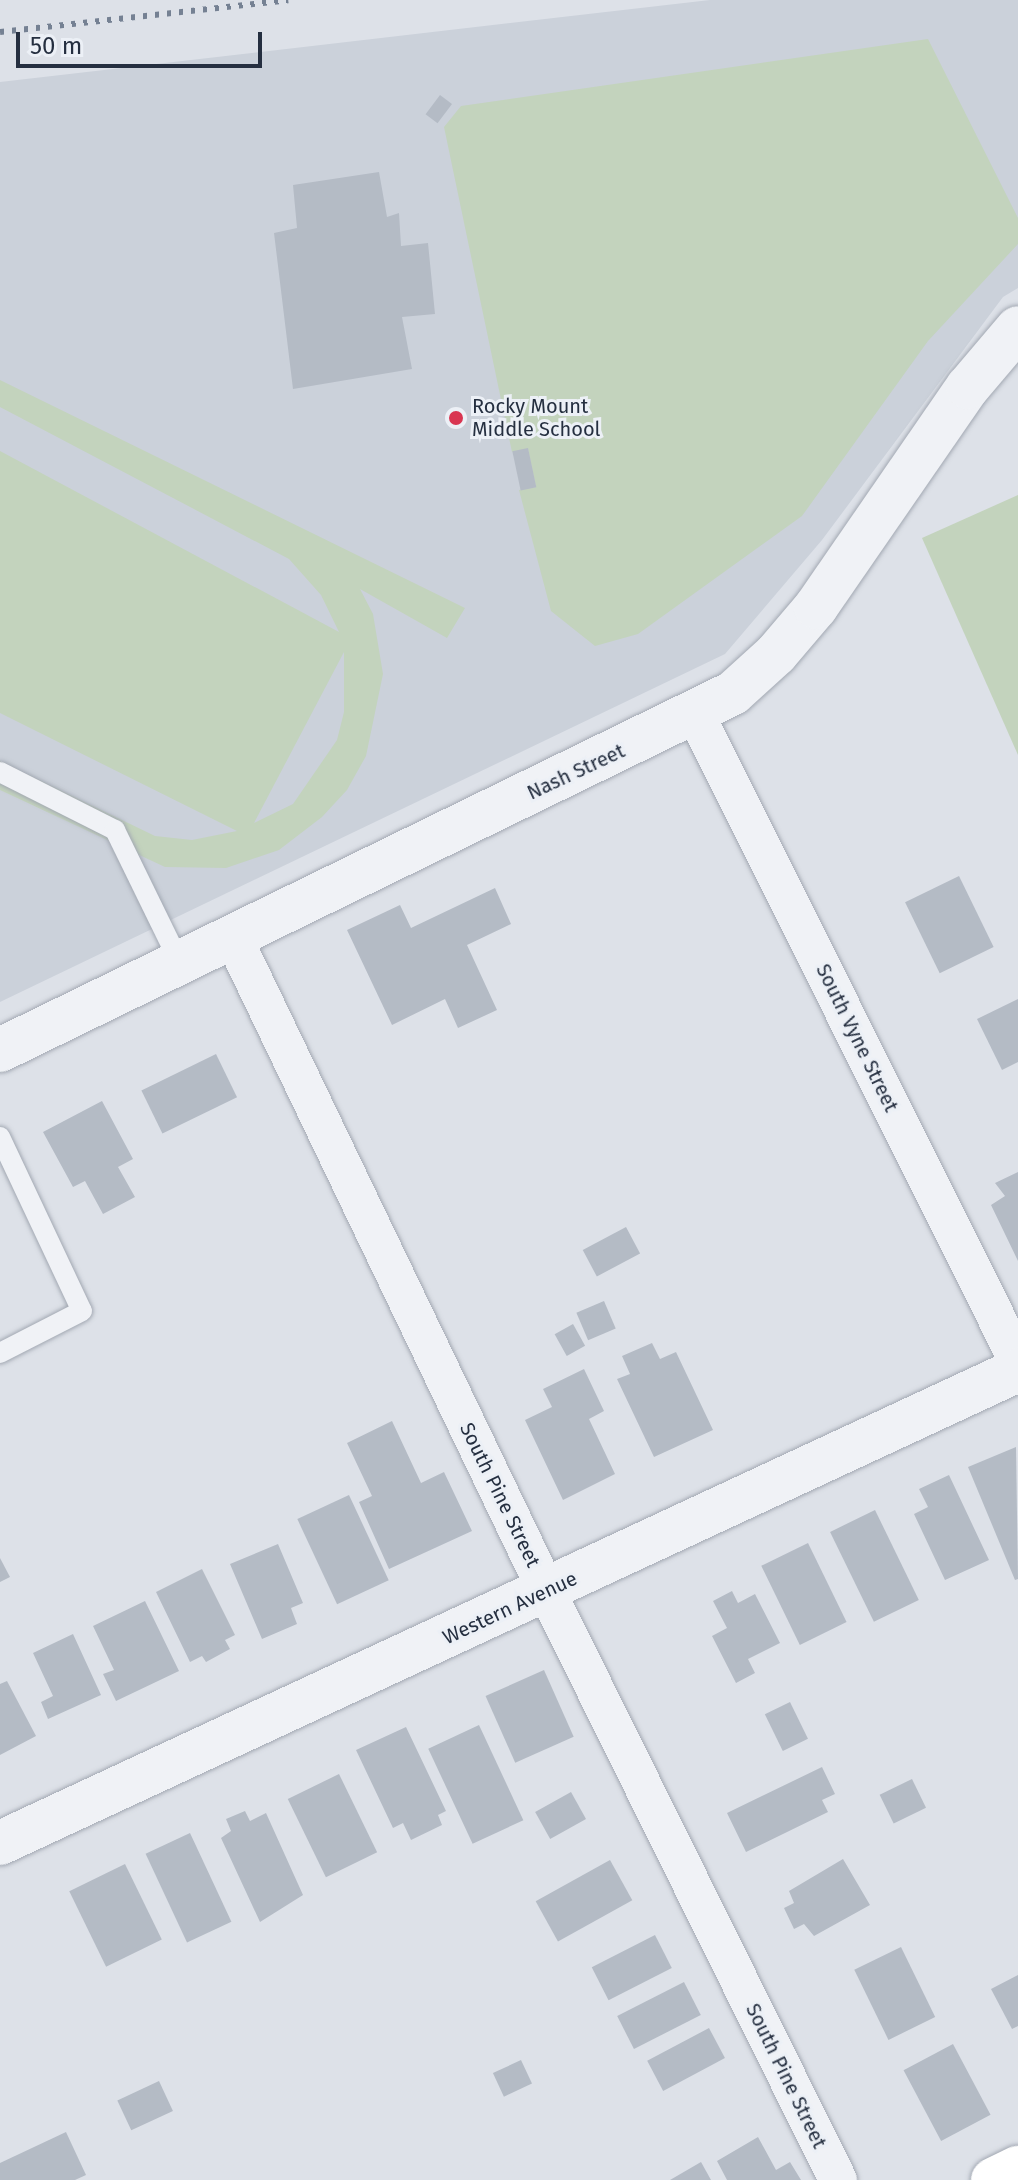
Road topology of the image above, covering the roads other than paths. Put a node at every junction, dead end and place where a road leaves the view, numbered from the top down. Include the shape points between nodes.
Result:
1 (1018, 328) edge
2 (696, 715) junction
3 (0, 772) edge
4 (232, 935) junction
5 (179, 961) junction
6 (0, 1050) edge
7 (0, 1137) edge
8 (0, 1353) edge
9 (1018, 1361) edge
10 (1018, 1370) edge
11 (547, 1592) junction
12 (0, 1843) edge
13 (1018, 2168) edge
14 (838, 2180) edge
15 (993, 2180) edge

1 - 2 street, Nash Street via 968,387 816,607 755,674
2 - 4 street, Nash Street
2 - 9 street, South Vyne Street
3 - 5 lane via 115,830
4 - 5 street, Nash Street
4 - 11 street, South Pine Street
5 - 6 street, Nash Street
7 - 8 lane via 82,1311
10 - 11 street, Western Avenue
11 - 12 street, Western Avenue
11 - 14 street, South Pine Street
13 - 15 main road

